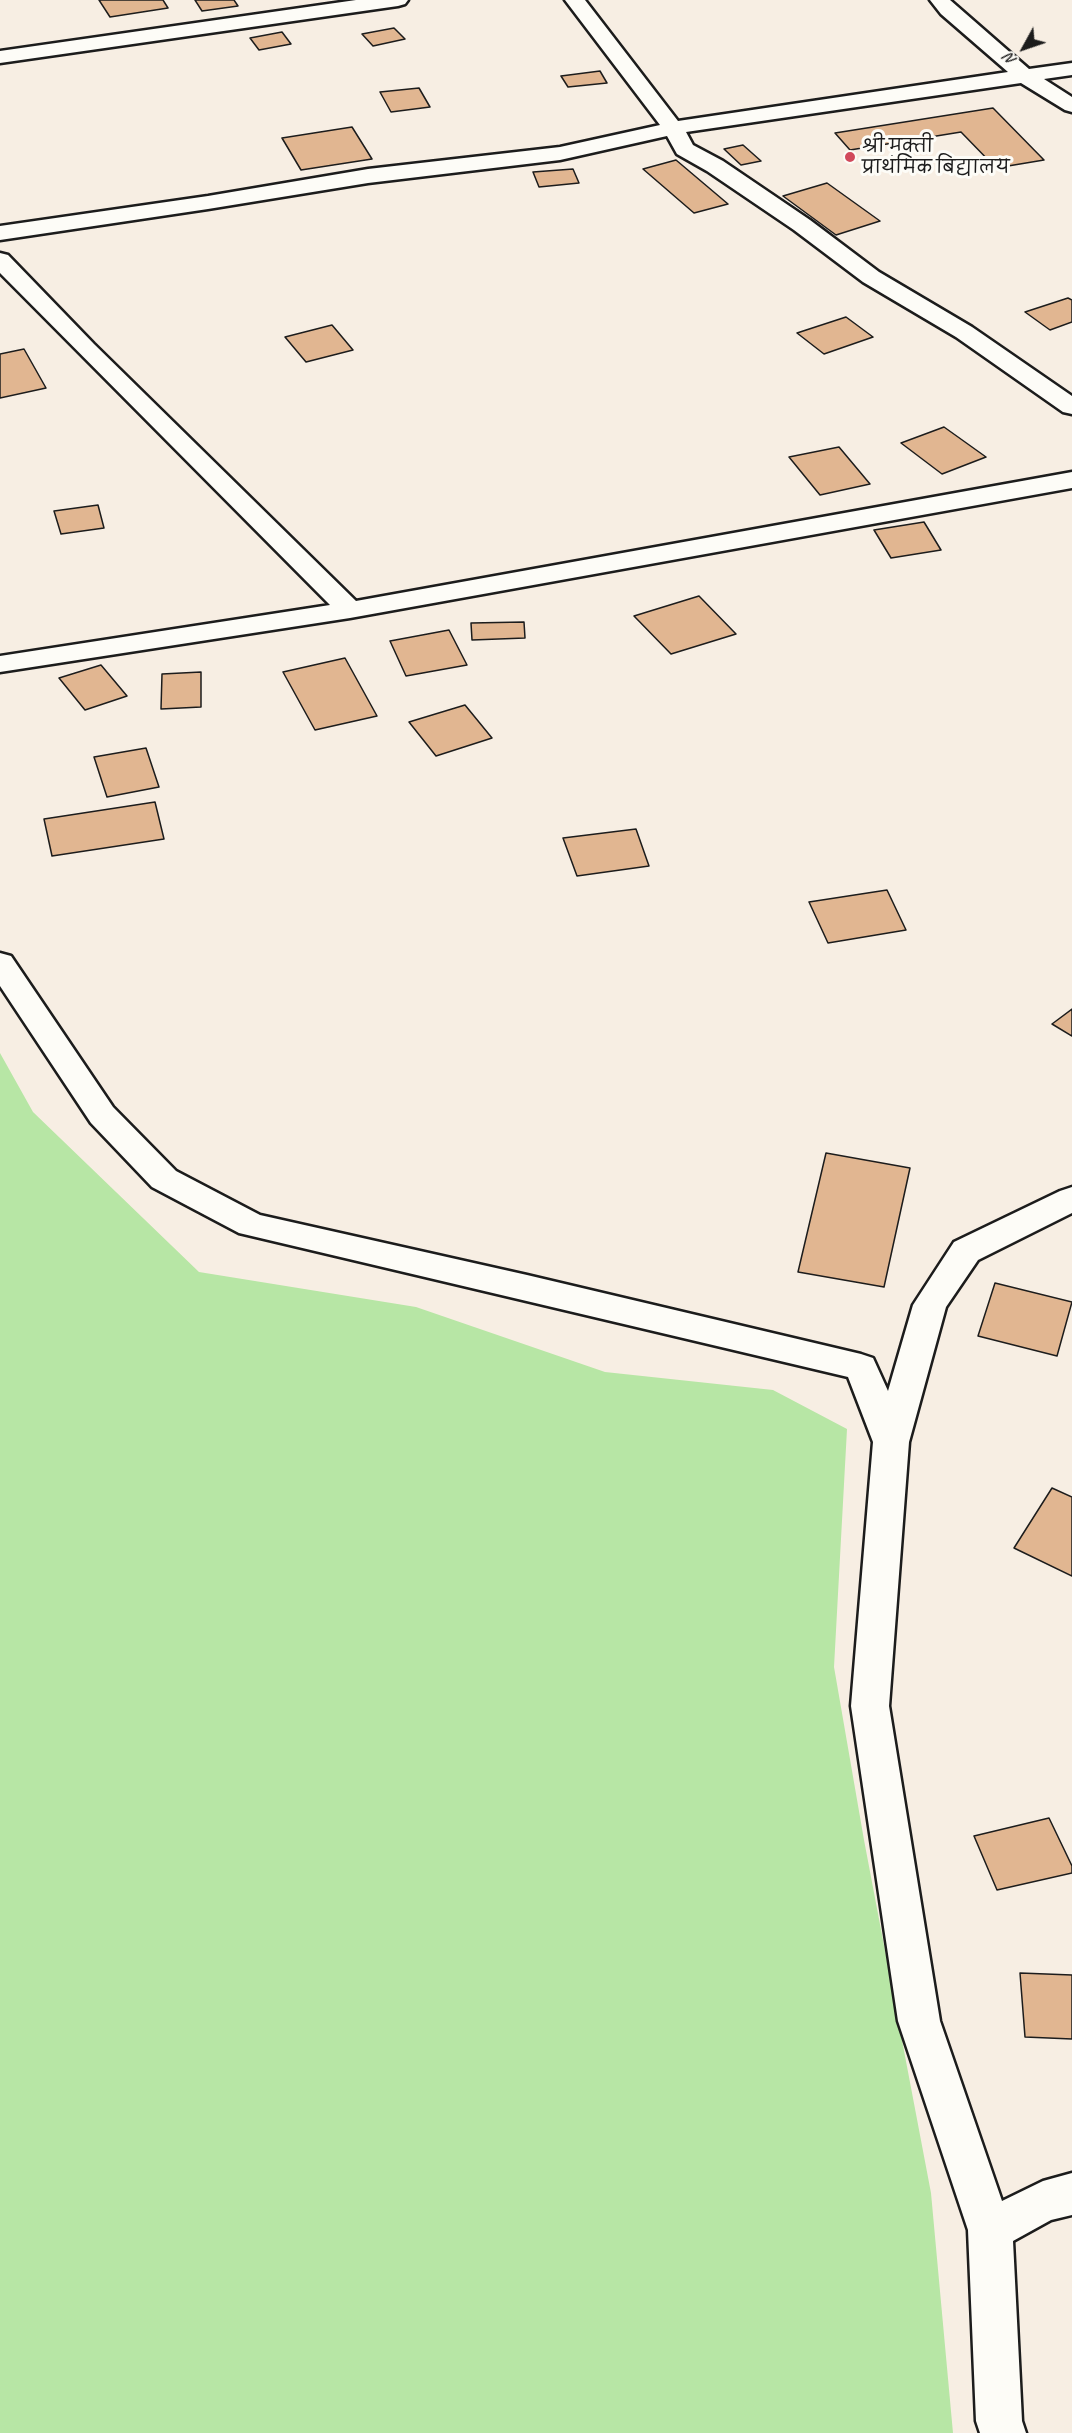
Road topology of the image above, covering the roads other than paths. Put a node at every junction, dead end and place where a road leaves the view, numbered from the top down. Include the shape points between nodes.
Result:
1 (398, 0) edge
2 (574, 0) edge
3 (940, 0) edge
4 (0, 57) edge
5 (1072, 69) edge
6 (1026, 77) junction
7 (1072, 106) edge
8 (673, 128) junction
9 (0, 233) edge
10 (0, 260) edge
11 (1072, 407) edge
12 (1072, 480) edge
13 (350, 610) junction
14 (0, 664) edge
15 (0, 963) edge
16 (1072, 1199) edge
17 (891, 1442) junction
18 (1072, 2194) edge
19 (990, 2230) junction
20 (1003, 2433) edge

1 - 4 street
2 - 8 street
3 - 6 street
5 - 6 street
6 - 7 street
6 - 8 street
8 - 9 street via 634,141 478,165 367,176
8 - 11 street via 685,149 802,225 871,277 964,332
10 - 13 street
12 - 13 street
13 - 14 street
15 - 17 street via 102,1115 164,1179 251,1225 861,1367
16 - 17 street via 966,1251 930,1305
17 - 19 street via 870,1706 919,2021
18 - 19 street via 1043,2202
19 - 20 street via 999,2421

